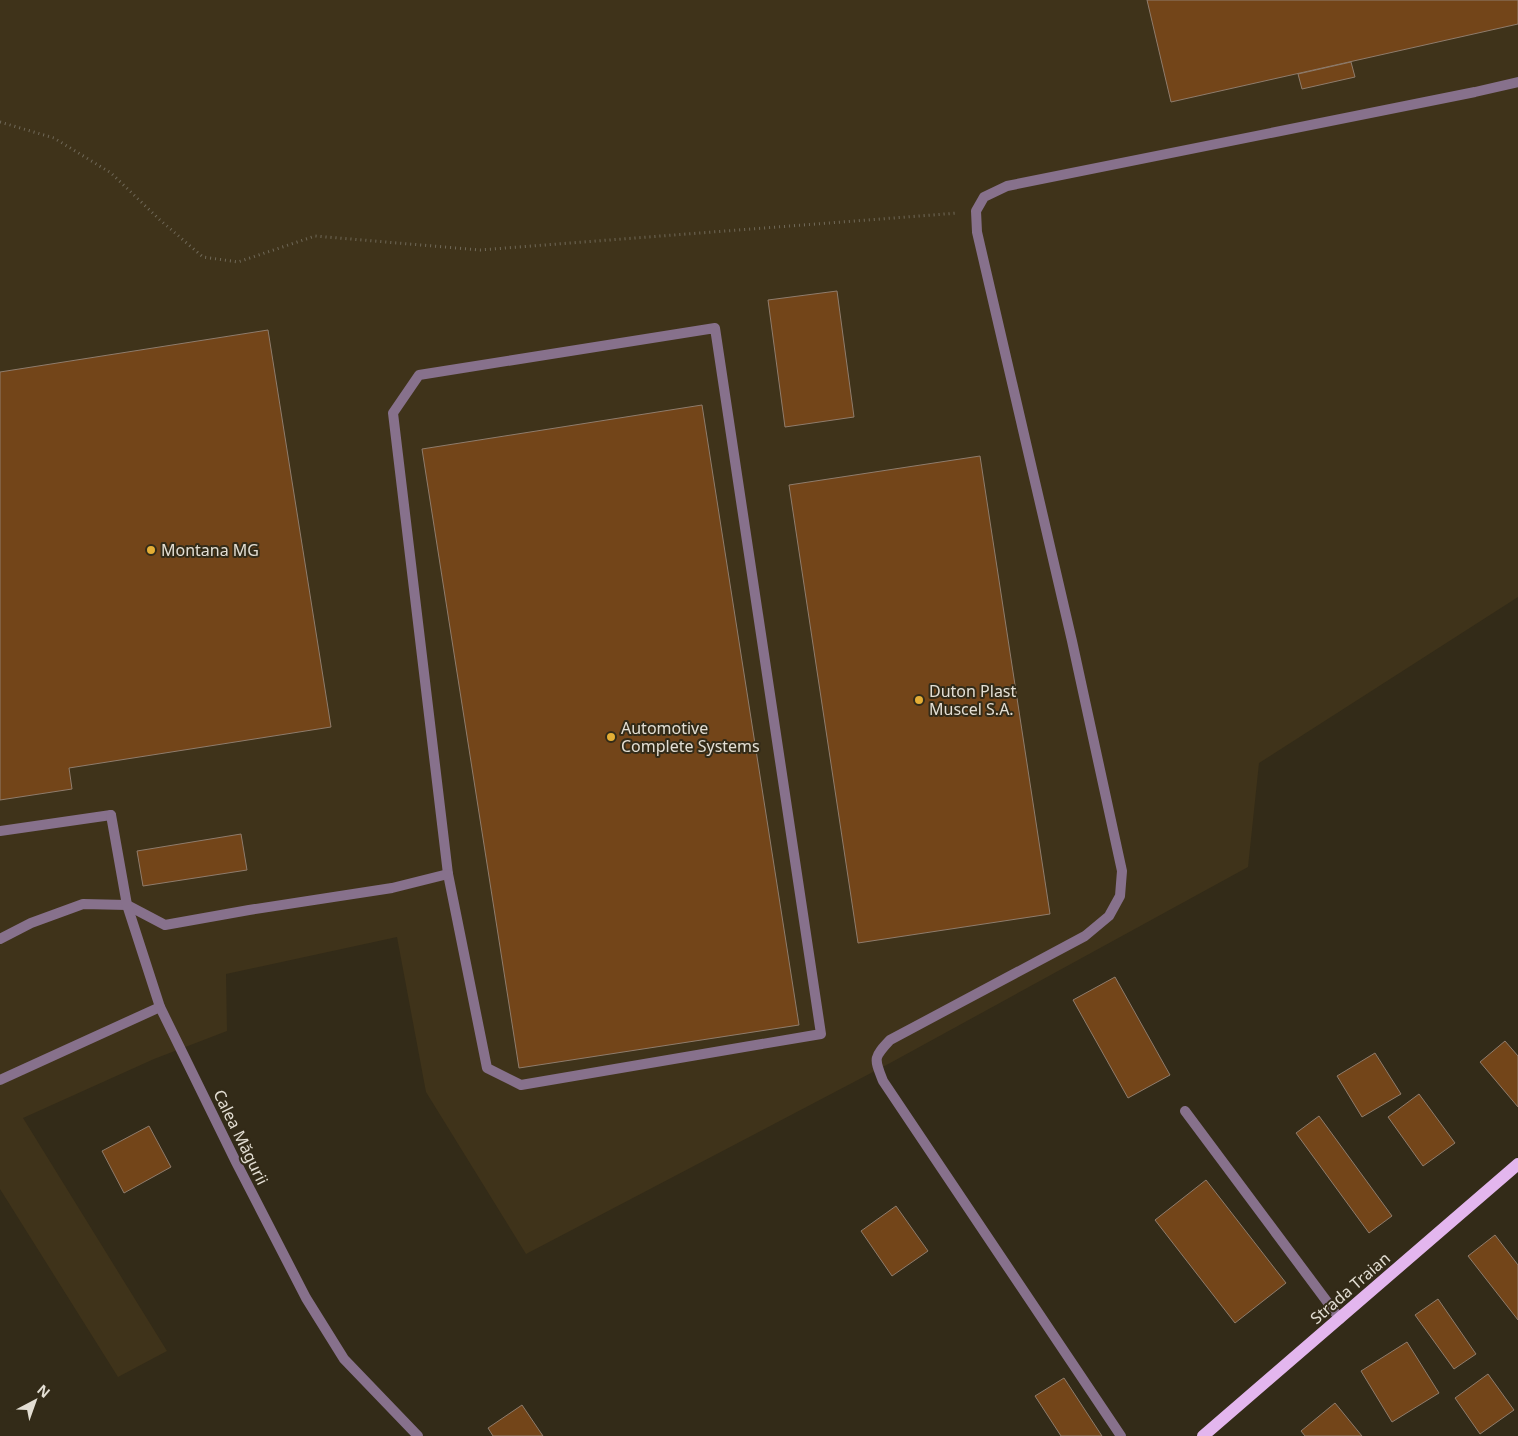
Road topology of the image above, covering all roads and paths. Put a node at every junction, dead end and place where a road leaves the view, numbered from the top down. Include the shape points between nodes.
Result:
1 (1518, 82) edge
2 (0, 122) edge
3 (976, 211) junction
4 (0, 831) edge
5 (448, 874) junction
6 (126, 905) junction
7 (0, 939) edge
8 (160, 1007) junction
9 (0, 1080) edge
10 (1185, 1111) dead end
11 (1518, 1164) edge
12 (1340, 1319) junction
13 (418, 1436) edge
14 (1121, 1436) edge
15 (1203, 1436) edge

1 - 3 street via 1007,186 984,197
2 - 3 path via 54,138 112,172 203,257 238,262 315,236 480,250
3 - 14 street via 977,232 1120,861 1120,896 1109,916 1086,936 890,1040 878,1053 876,1064 883,1081
4 - 6 street, Calea Măgurii via 111,815
5 - 5 street via 393,413 419,375 716,328 821,1034 521,1084 487,1068
5 - 6 street via 392,888 165,925
6 - 7 street via 83,904 31,922
6 - 8 street, Calea Măgurii
8 - 9 street
8 - 13 street, Calea Măgurii via 306,1298 344,1359
10 - 12 street
11 - 12 main road, Strada Traian
12 - 15 main road, Strada Traian

